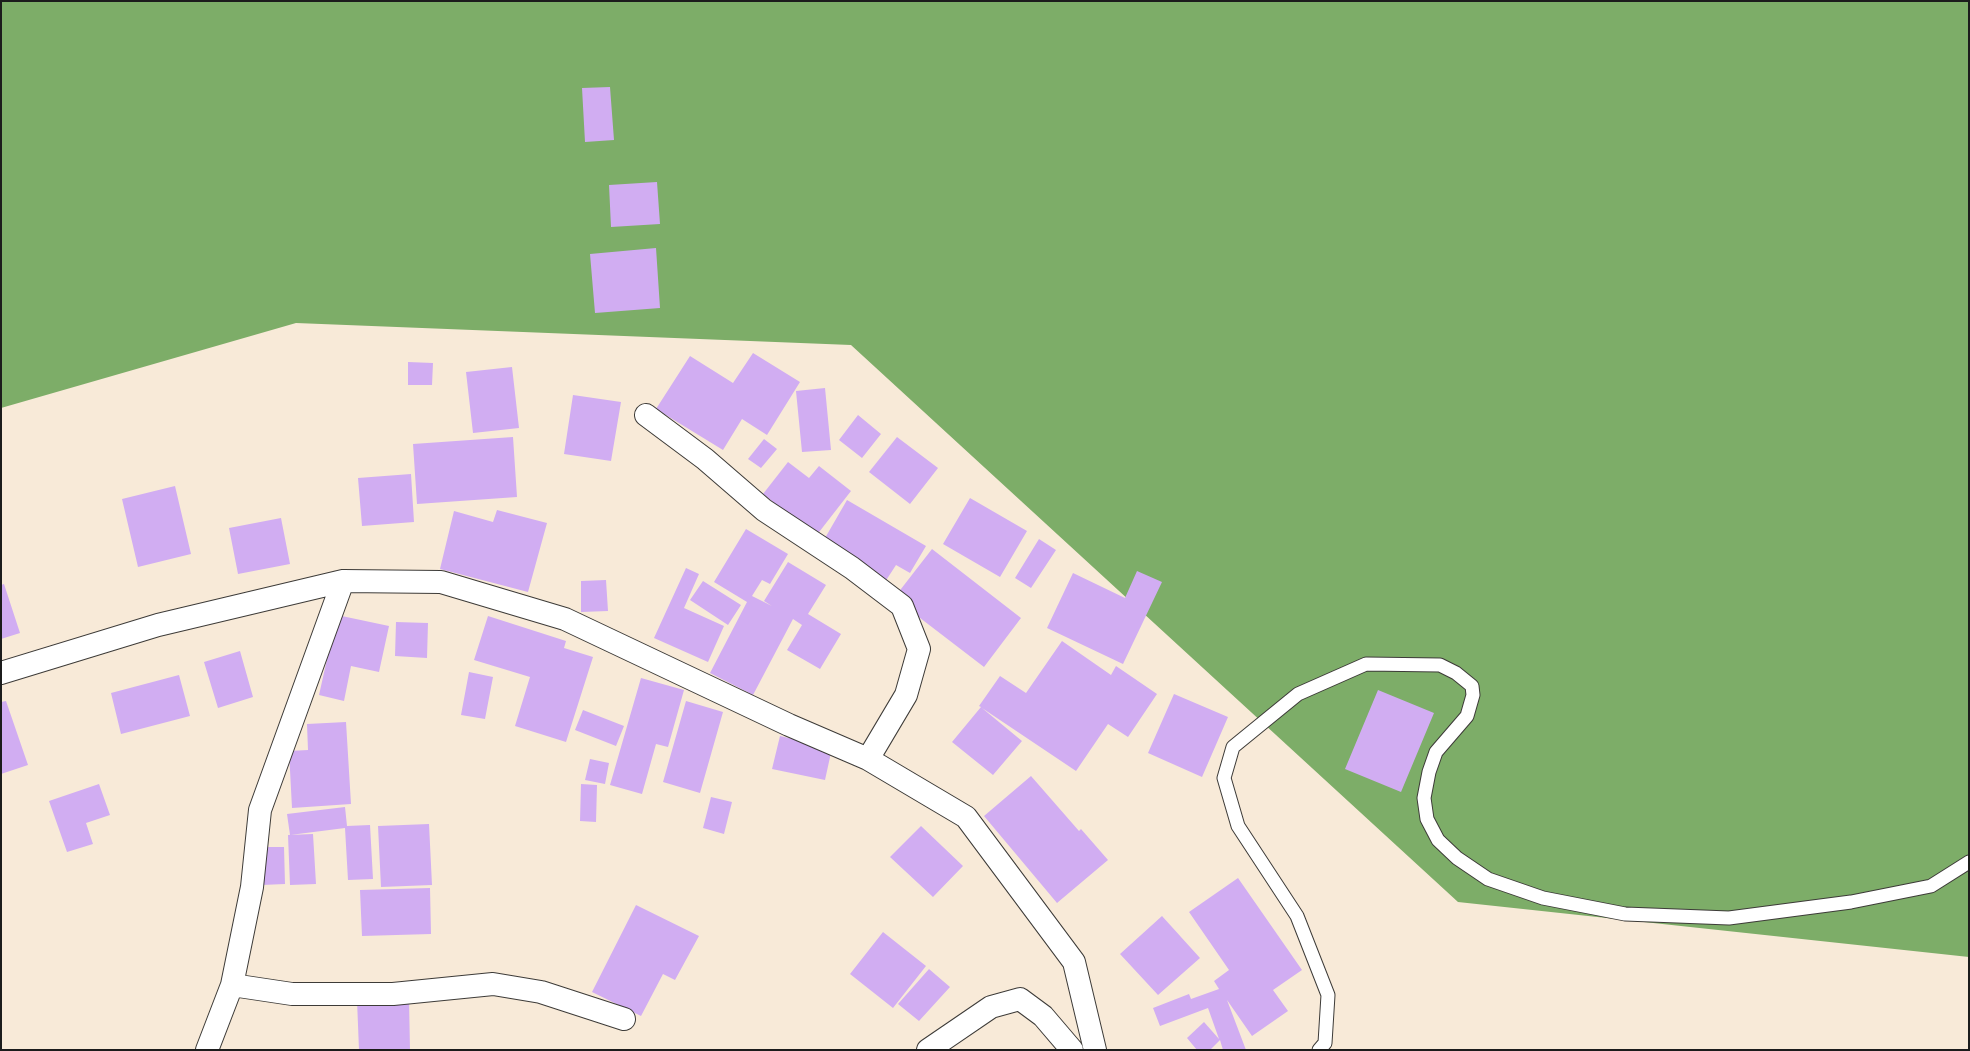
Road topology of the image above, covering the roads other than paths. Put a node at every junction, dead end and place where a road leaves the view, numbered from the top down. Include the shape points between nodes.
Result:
1 (646, 415) dead end
2 (343, 581) junction
3 (1, 673) edge
4 (868, 759) junction
5 (1969, 862) edge
6 (232, 985) junction
7 (624, 1019) dead end
8 (207, 1050) edge
9 (928, 1050) edge
10 (1072, 1050) edge
11 (1095, 1050) edge
12 (1318, 1050) edge

1 - 4 street via 764,510 852,568 902,606 920,649 906,695
2 - 3 street via 158,624
2 - 4 street via 441,582 565,620 789,725
2 - 6 street via 260,810 252,887
4 - 11 street via 966,817 1074,962
5 - 12 lane via 1931,886 1851,902 1730,918 1625,914 1543,898 1488,879 1463,863 1438,840 1427,819 1424,798 1429,772 1436,752 1467,716 1473,695 1472,686 1456,673 1440,665 1366,664 1298,694 1233,747 1224,778 1238,826 1297,916 1328,995 1325,1042
6 - 7 street via 292,994 393,994 493,984 541,992
6 - 8 street
9 - 10 street via 991,1007 1020,999 1043,1016

